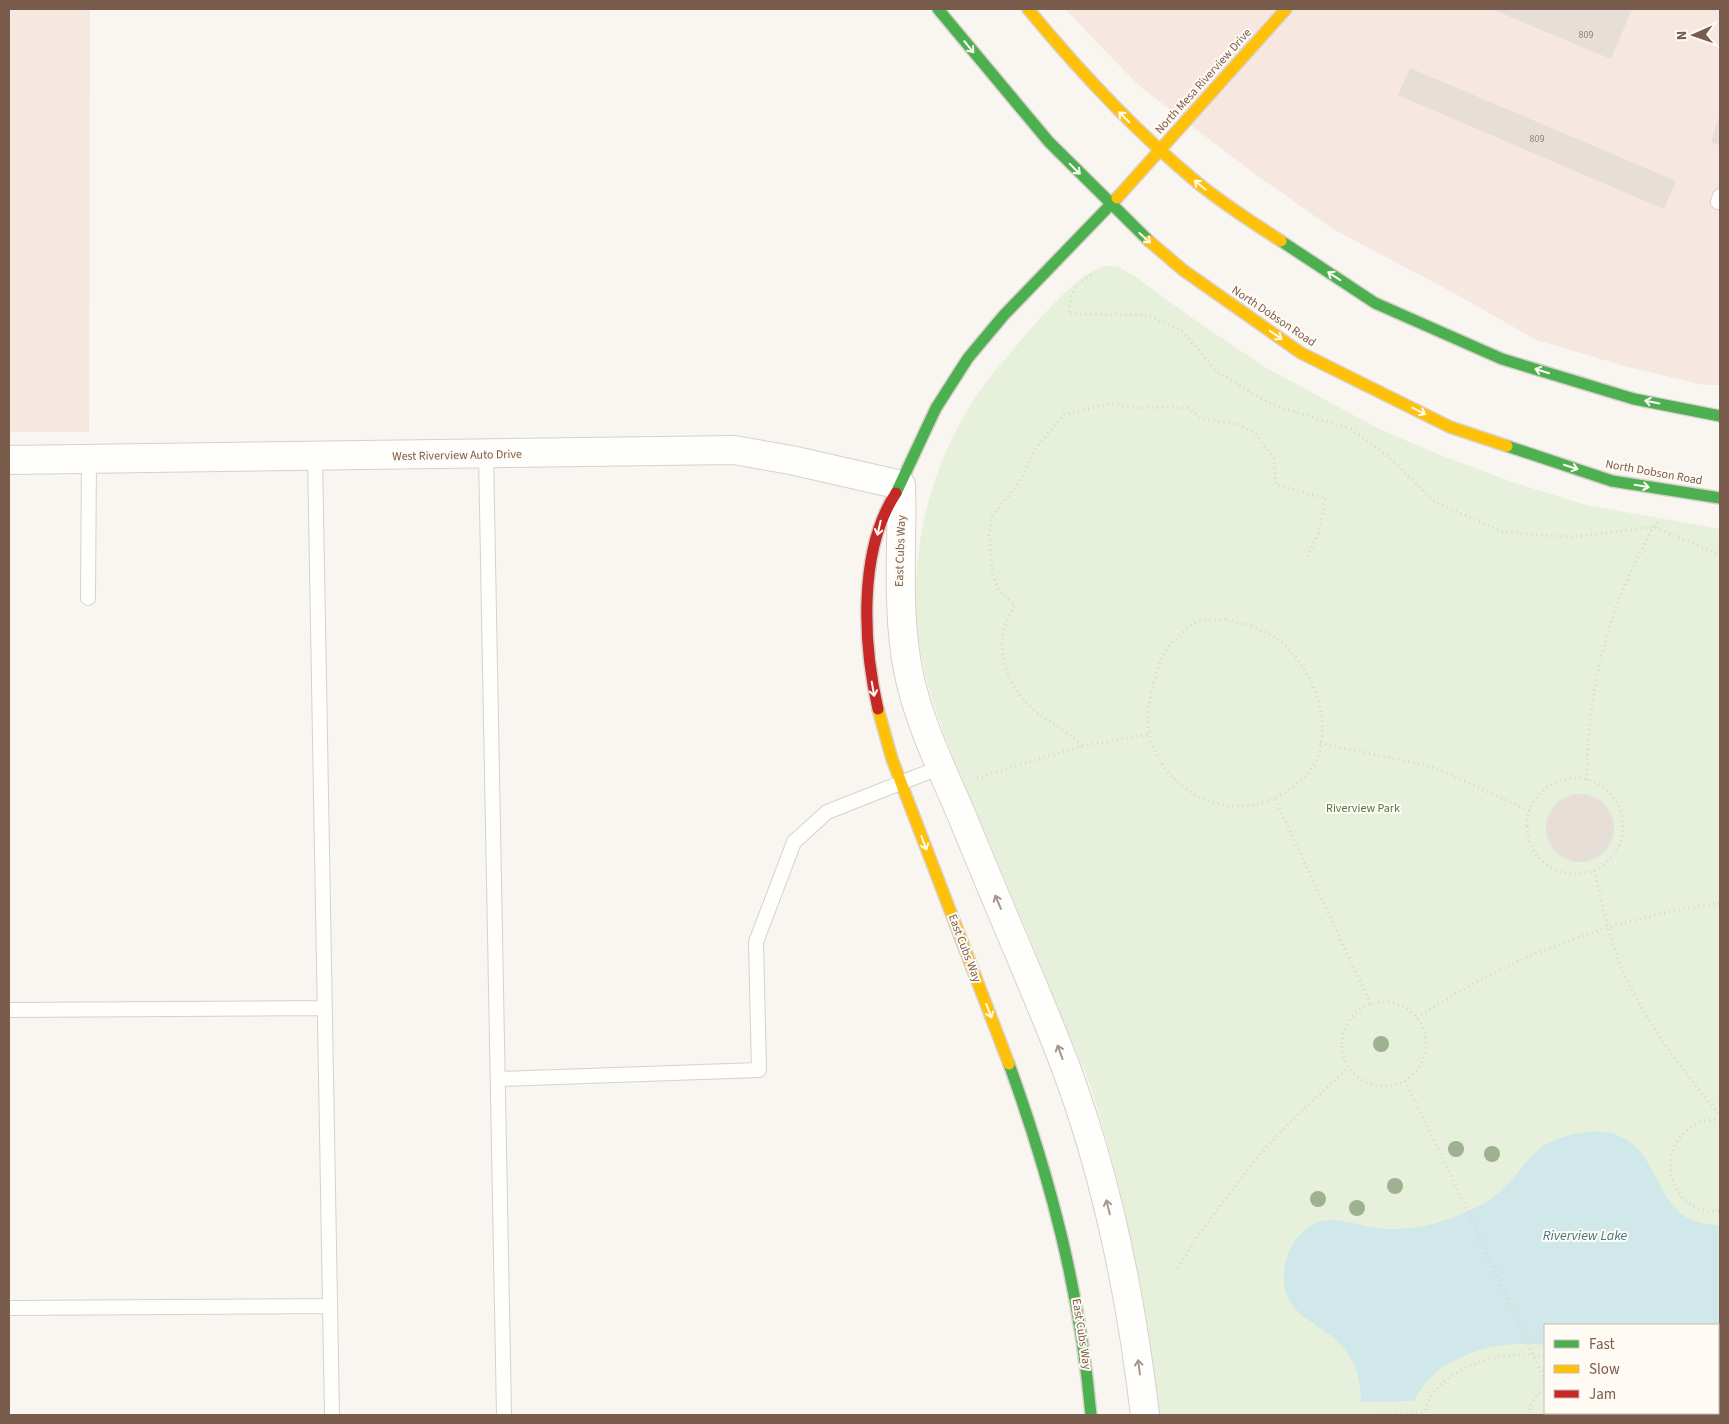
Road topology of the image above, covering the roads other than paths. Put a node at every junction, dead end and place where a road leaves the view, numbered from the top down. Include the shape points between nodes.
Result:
1 (938, 9) edge
2 (1028, 9) edge
3 (1286, 9) edge
4 (1160, 149) junction
5 (1110, 204) junction
6 (1720, 416) edge
7 (486, 454) junction
8 (315, 456) junction
9 (89, 459) junction
10 (9, 460) edge
11 (901, 485) junction
12 (1720, 498) edge
13 (88, 598) dead end
14 (941, 767) junction
15 (901, 782) junction
16 (324, 1008) junction
17 (9, 1010) edge
18 (498, 1079) junction
19 (330, 1306) junction
20 (9, 1308) edge
21 (332, 1415) edge
22 (504, 1415) edge
23 (1092, 1415) edge
24 (1145, 1415) edge

1 -> 5 main road, North Dobson Road via 1049,142
4 -> 2 main road via 1126,119
3 - 4 main road, North Mesa Riverview Drive
4 - 5 main road, North Mesa Riverview Drive
6 -> 4 main road via 1634,399 1502,359 1375,303 1232,209
5 - 11 main road, East Cubs Way via 973,351 951,381 930,420
5 -> 12 main road, North Dobson Road via 1144,238 1184,270 1301,353 1450,427 1612,481
7 - 8 street, West Riverview Auto Drive
7 - 11 street, West Riverview Auto Drive via 734,450
7 - 18 lane
8 - 9 street, West Riverview Auto Drive
8 - 16 lane
9 - 10 street, West Riverview Auto Drive
9 - 13 lane
11 - 14 street, East Cubs Way via 899,600 902,637 918,708
11 -> 15 main road, East Cubs Way via 881,517 871,569 867,621 873,691 881,726
14 - 15 lane
24 -> 14 street, East Cubs Way via 1138,1355 1116,1238 1078,1102 1055,1039
15 - 18 lane via 827,812 794,842 756,942 759,1070
15 -> 23 main road, East Cubs Way via 1005,1053 1047,1177 1078,1304 1089,1368
16 - 17 lane
16 - 19 lane
18 - 22 lane
19 - 20 lane
19 - 21 lane

